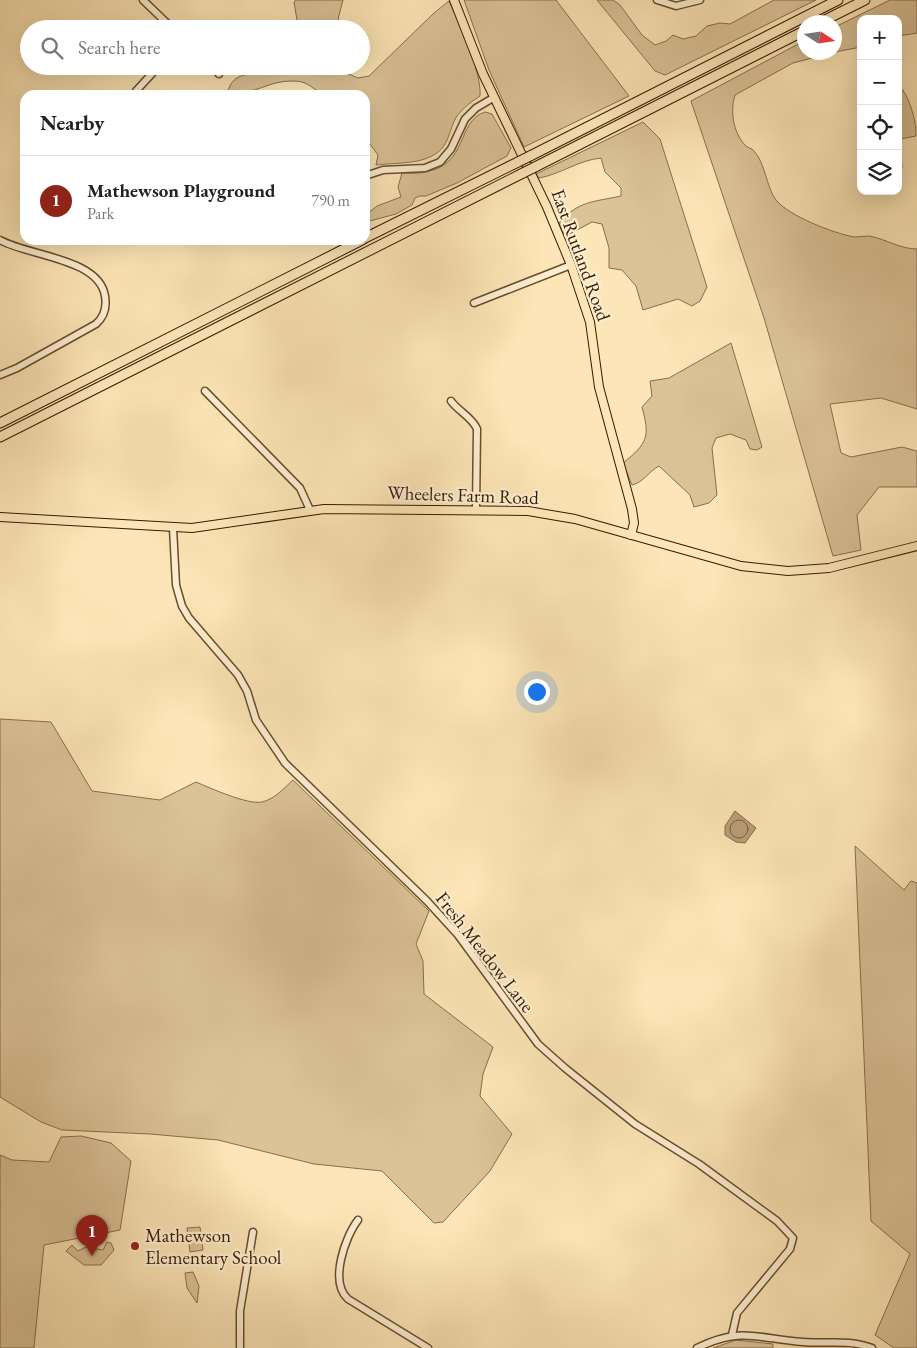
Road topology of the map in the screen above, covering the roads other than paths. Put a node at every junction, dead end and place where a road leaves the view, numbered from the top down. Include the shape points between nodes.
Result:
1 (143, 0) edge
2 (454, 0) edge
3 (657, 0) edge
4 (700, 0) edge
5 (838, 0) edge
6 (865, 0) edge
7 (834, 15) edge
8 (164, 20) edge
9 (797, 35) edge
10 (151, 75) edge
11 (137, 90) edge
12 (493, 98) junction
13 (370, 174) edge
14 (370, 236) edge
15 (0, 240) edge
16 (351, 245) edge
17 (571, 265) junction
18 (474, 303) dead end
19 (0, 374) edge
20 (205, 391) dead end
21 (451, 401) dead end
22 (0, 423) edge
23 (0, 437) edge
24 (310, 510) junction
25 (476, 510) junction
26 (0, 517) edge
27 (173, 528) junction
28 (632, 535) junction
29 (917, 546) edge
30 (358, 1220) dead end
31 (253, 1232) dead end
32 (732, 1335) junction
33 (240, 1348) edge
34 (428, 1348) edge
35 (697, 1348) edge
36 (872, 1348) edge

1 - 8 street
2 - 12 main road, East Rutland Road
3 - 4 street via 676,6
5 - 14 highway, bridge
6 - 7 highway
9 - 23 highway, bridge
10 - 11 street
12 - 13 street via 465,119 451,149 440,162 425,168 382,170
12 - 17 main road, East Rutland Road via 538,186
15 - 19 street via 92,274 102,285 106,300 104,313 96,324 17,368
16 - 22 highway
17 - 18 street
17 - 28 main road, East Rutland Road via 590,322 599,387 630,499 634,523
20 - 24 street via 300,488
21 - 25 street via 477,429
24 - 25 main road, Wheelers Farm Road
24 - 27 main road, Wheelers Farm Road via 218,526
25 - 28 main road, Wheelers Farm Road via 548,513
26 - 27 main road, Wheelers Farm Road
27 - 32 street, Fresh Meadow Lane via 176,585 182,606 238,675 256,720 284,763 458,935 531,1036 547,1052 635,1124 699,1164 791,1234 790,1249 737,1313
28 - 29 main road, Wheelers Farm Road via 741,566 782,571 830,568
30 - 34 street via 348,1232 339,1276 341,1290 348,1298
31 - 33 street via 240,1311
32 - 35 street
32 - 36 street via 803,1342 848,1342

